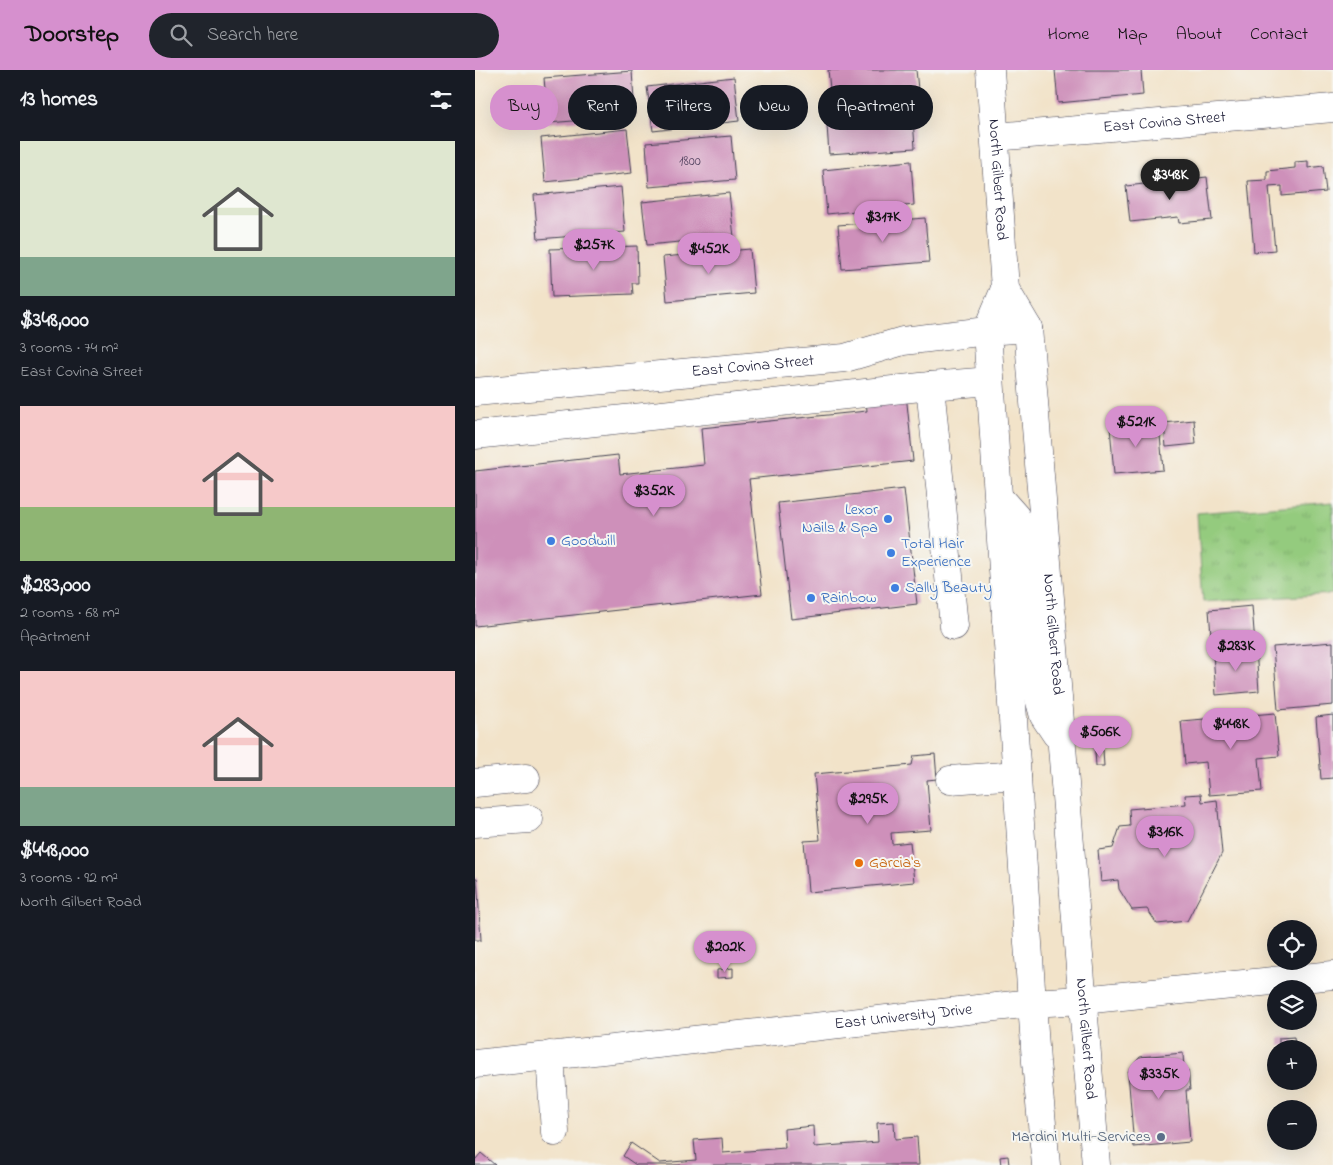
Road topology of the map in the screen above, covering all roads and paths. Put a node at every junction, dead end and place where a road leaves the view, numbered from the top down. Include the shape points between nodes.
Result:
1 (990, 70) edge
2 (1333, 108) edge
3 (995, 137) junction
4 (1005, 289) junction
5 (1028, 328) junction
6 (987, 330) junction
7 (990, 381) junction
8 (930, 386) junction
9 (475, 392) edge
10 (475, 435) edge
11 (998, 496) junction
12 (1052, 616) junction
13 (1006, 621) junction
14 (954, 626) dead end
15 (1062, 743) junction
16 (1017, 776) junction
17 (950, 780) dead end
18 (475, 783) edge
19 (528, 800) junction
20 (475, 805) edge
21 (475, 823) edge
22 (1333, 975) edge
23 (1082, 1000) junction
24 (1032, 1003) junction
25 (550, 1056) junction
26 (475, 1064) edge
27 (555, 1132) dead end
28 (1046, 1165) edge
29 (1096, 1165) edge

1 - 3 main road, North Gilbert Road
2 - 3 main road, East Covina Street
3 - 4 main road, North Gilbert Road
4 - 5 main road, North Gilbert Road
4 - 6 main road, North Gilbert Road
5 - 6 main road, East Covina Street
5 - 12 main road, North Gilbert Road
6 - 7 main road, North Gilbert Road
6 - 9 main road, East Covina Street via 903,341 845,358
7 - 8 main road
7 - 11 main road, North Gilbert Road
8 - 10 main road
8 - 14 main road
11 - 12 main road via 1016,517 1031,606 1038,614
11 - 13 main road, North Gilbert Road
12 - 15 main road, North Gilbert Road
13 - 15 main road via 1019,626 1029,636 1044,716
13 - 16 main road, North Gilbert Road
15 - 23 main road, North Gilbert Road
16 - 17 main road
16 - 24 main road, North Gilbert Road
18 - 19 main road
19 - 20 main road
19 - 21 main road
22 - 23 main road, East University Drive
23 - 24 main road, East University Drive
23 - 29 main road, North Gilbert Road
24 - 25 main road, East University Drive
24 - 28 main road, North Gilbert Road
25 - 26 main road, East University Drive
25 - 27 main road

